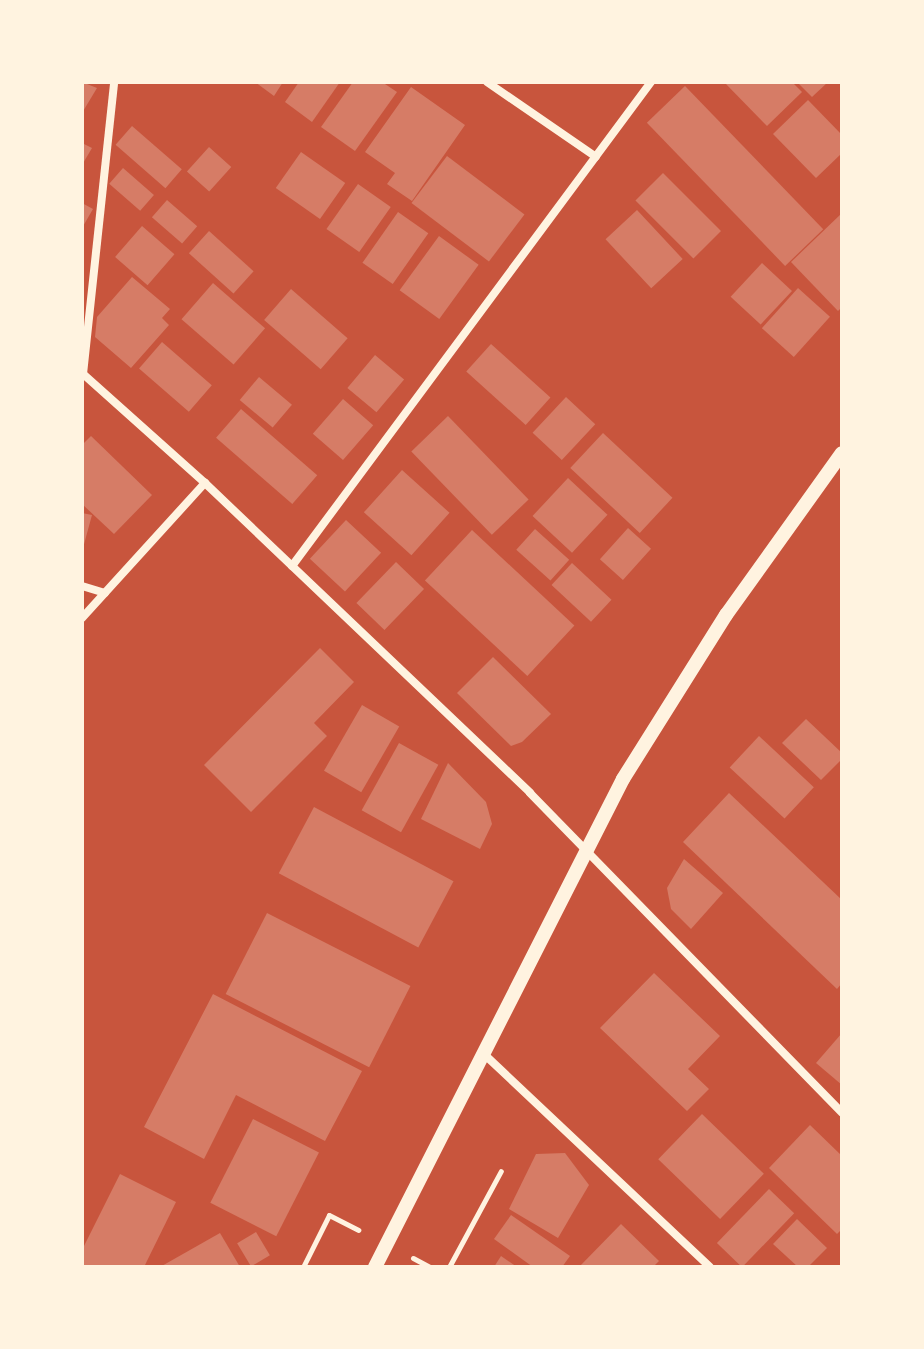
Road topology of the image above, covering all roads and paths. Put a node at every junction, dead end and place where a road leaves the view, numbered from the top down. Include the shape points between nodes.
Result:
1 (114, 82) edge
2 (487, 82) edge
3 (651, 82) edge
4 (596, 157) junction
5 (83, 374) edge
6 (842, 453) edge
7 (205, 483) junction
8 (292, 566) junction
9 (82, 586) edge
10 (105, 593) junction
11 (82, 618) edge
12 (585, 851) junction
13 (485, 1055) junction
14 (842, 1113) edge
15 (501, 1171) dead end
16 (324, 1226) dead end
17 (449, 1266) edge
18 (303, 1267) edge
19 (375, 1267) edge
20 (710, 1267) edge

1 - 5 street
2 - 4 street
3 - 4 street
4 - 8 street
5 - 7 street
6 - 12 street via 726,615 623,779
7 - 8 street
7 - 10 street
8 - 12 street
9 - 10 street
10 - 11 street
12 - 13 street
12 - 14 street
13 - 19 street
13 - 20 street
15 - 17 path
16 - 18 path

